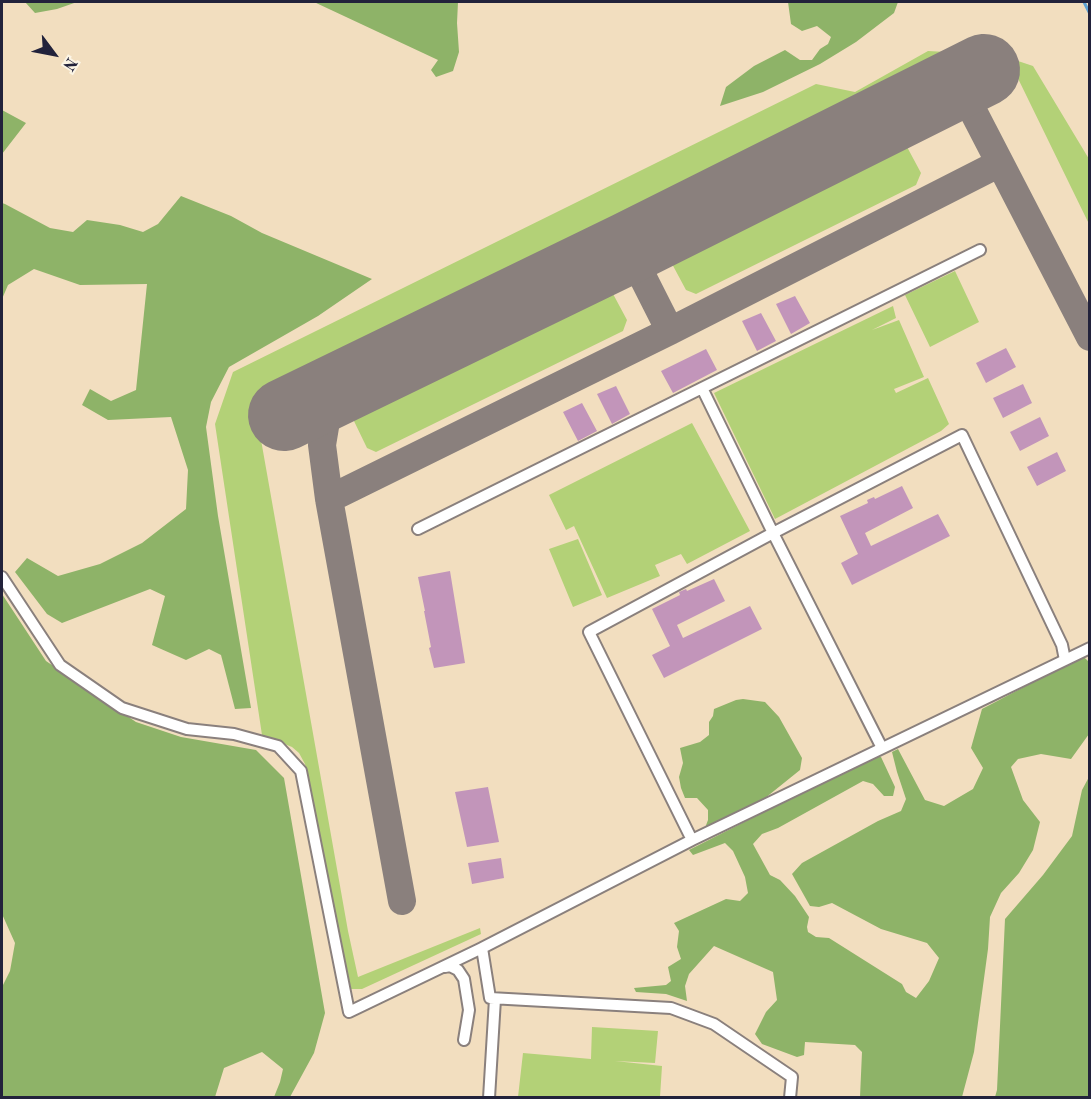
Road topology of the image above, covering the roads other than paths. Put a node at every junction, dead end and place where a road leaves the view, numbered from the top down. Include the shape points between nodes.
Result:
1 (980, 250) dead end
2 (702, 388) junction
3 (418, 529) dead end
4 (772, 533) junction
5 (2, 577) edge
6 (1089, 648) edge
7 (1065, 660) junction
8 (882, 748) junction
9 (692, 840) junction
10 (482, 948) junction
11 (442, 967) junction
12 (495, 999) junction
13 (464, 1040) dead end
14 (489, 1098) edge
15 (790, 1098) edge

1 - 2 lane
2 - 3 lane
2 - 4 lane
4 - 7 lane via 962,435 1062,645
4 - 8 lane
4 - 9 lane via 589,632
5 - 11 lane via 60,665 122,708 187,729 234,734 278,746 301,771 349,1012
6 - 7 lane
7 - 8 lane
8 - 9 lane
9 - 10 lane
10 - 11 lane
10 - 12 lane via 490,998
11 - 13 lane via 450,966 464,978 469,1010
12 - 14 lane
12 - 15 lane via 671,1008 714,1024 792,1077

